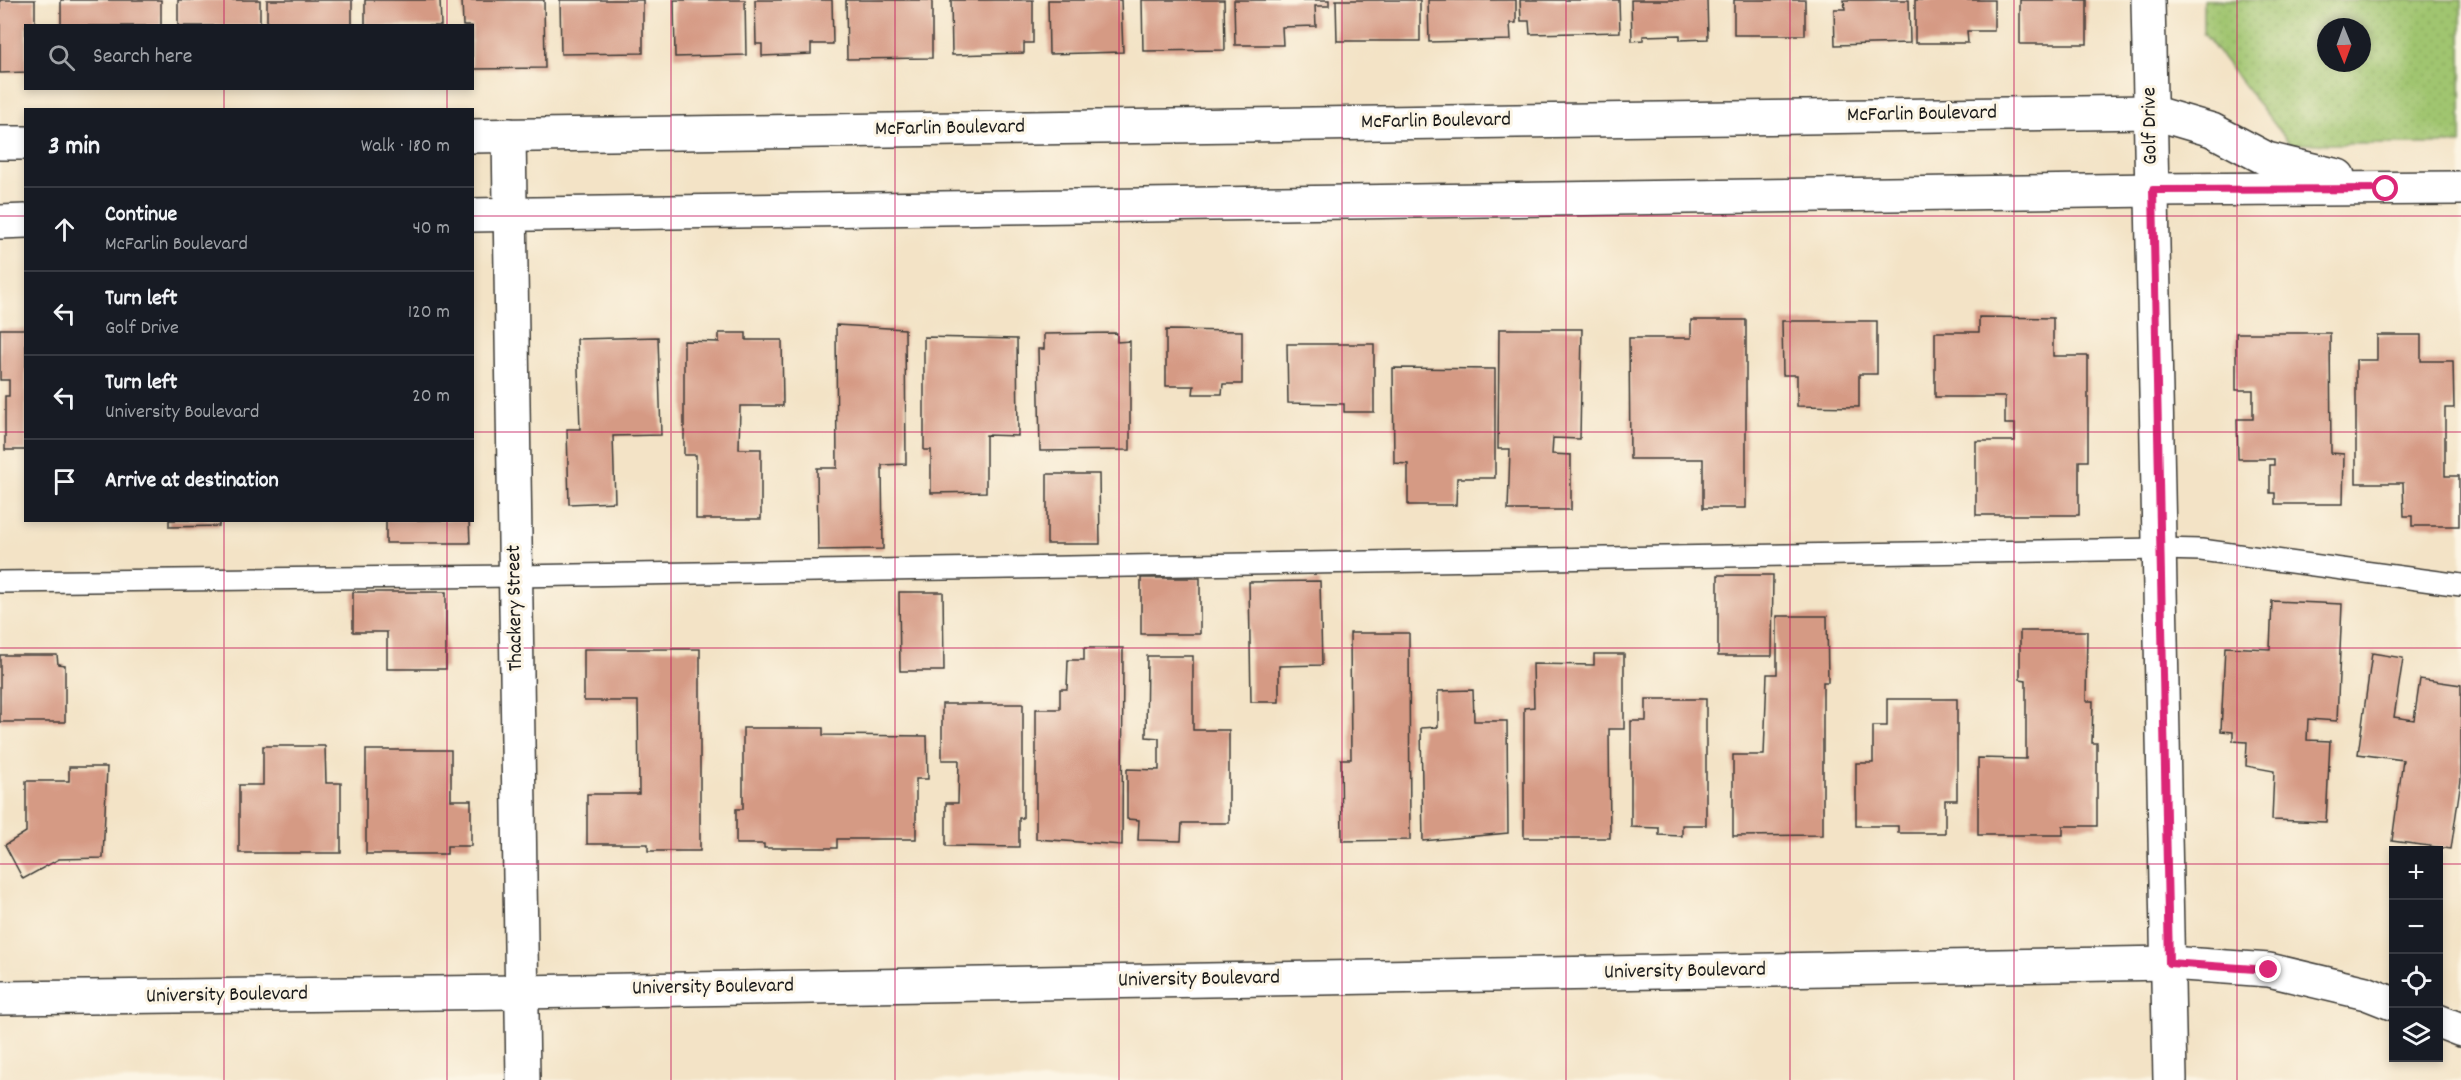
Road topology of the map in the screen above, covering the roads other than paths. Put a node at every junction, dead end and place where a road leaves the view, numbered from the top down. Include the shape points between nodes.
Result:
1 (2148, 0) edge
2 (2151, 112) junction
3 (509, 135) junction
4 (474, 136) edge
5 (0, 143) edge
6 (24, 143) edge
7 (2461, 188) edge
8 (2386, 189) junction
9 (2153, 190) junction
10 (510, 214) junction
11 (474, 215) edge
12 (24, 221) edge
13 (0, 222) edge
14 (2160, 549) junction
15 (515, 576) junction
16 (0, 582) edge
17 (2461, 585) edge
18 (2169, 963) junction
19 (521, 992) junction
20 (0, 998) edge
21 (2389, 1002) edge
22 (2443, 1022) edge
23 (2461, 1029) edge
24 (523, 1080) edge
25 (2170, 1080) edge

1 - 2 street, Golf Drive
2 - 3 street, McFarlin Boulevard
2 - 8 street, McFarlin Boulevard via 2212,130 2267,159
2 - 9 street, Golf Drive
3 - 4 street, McFarlin Boulevard
3 - 10 street, Thackery Street
5 - 6 street
7 - 8 street, McFarlin Boulevard
8 - 9 street, McFarlin Boulevard
9 - 10 street, McFarlin Boulevard
9 - 14 street, Golf Drive
10 - 11 street, McFarlin Boulevard
10 - 15 street, Thackery Street
12 - 13 street
14 - 15 lane
14 - 17 lane via 2201,550
14 - 18 street, Golf Drive
15 - 16 lane
15 - 19 street, Thackery Street
18 - 19 street, University Boulevard
18 - 21 street, University Boulevard via 2269,970
18 - 25 street, Golf Drive
19 - 20 street, University Boulevard
19 - 24 street, Thackery Street
22 - 23 street

